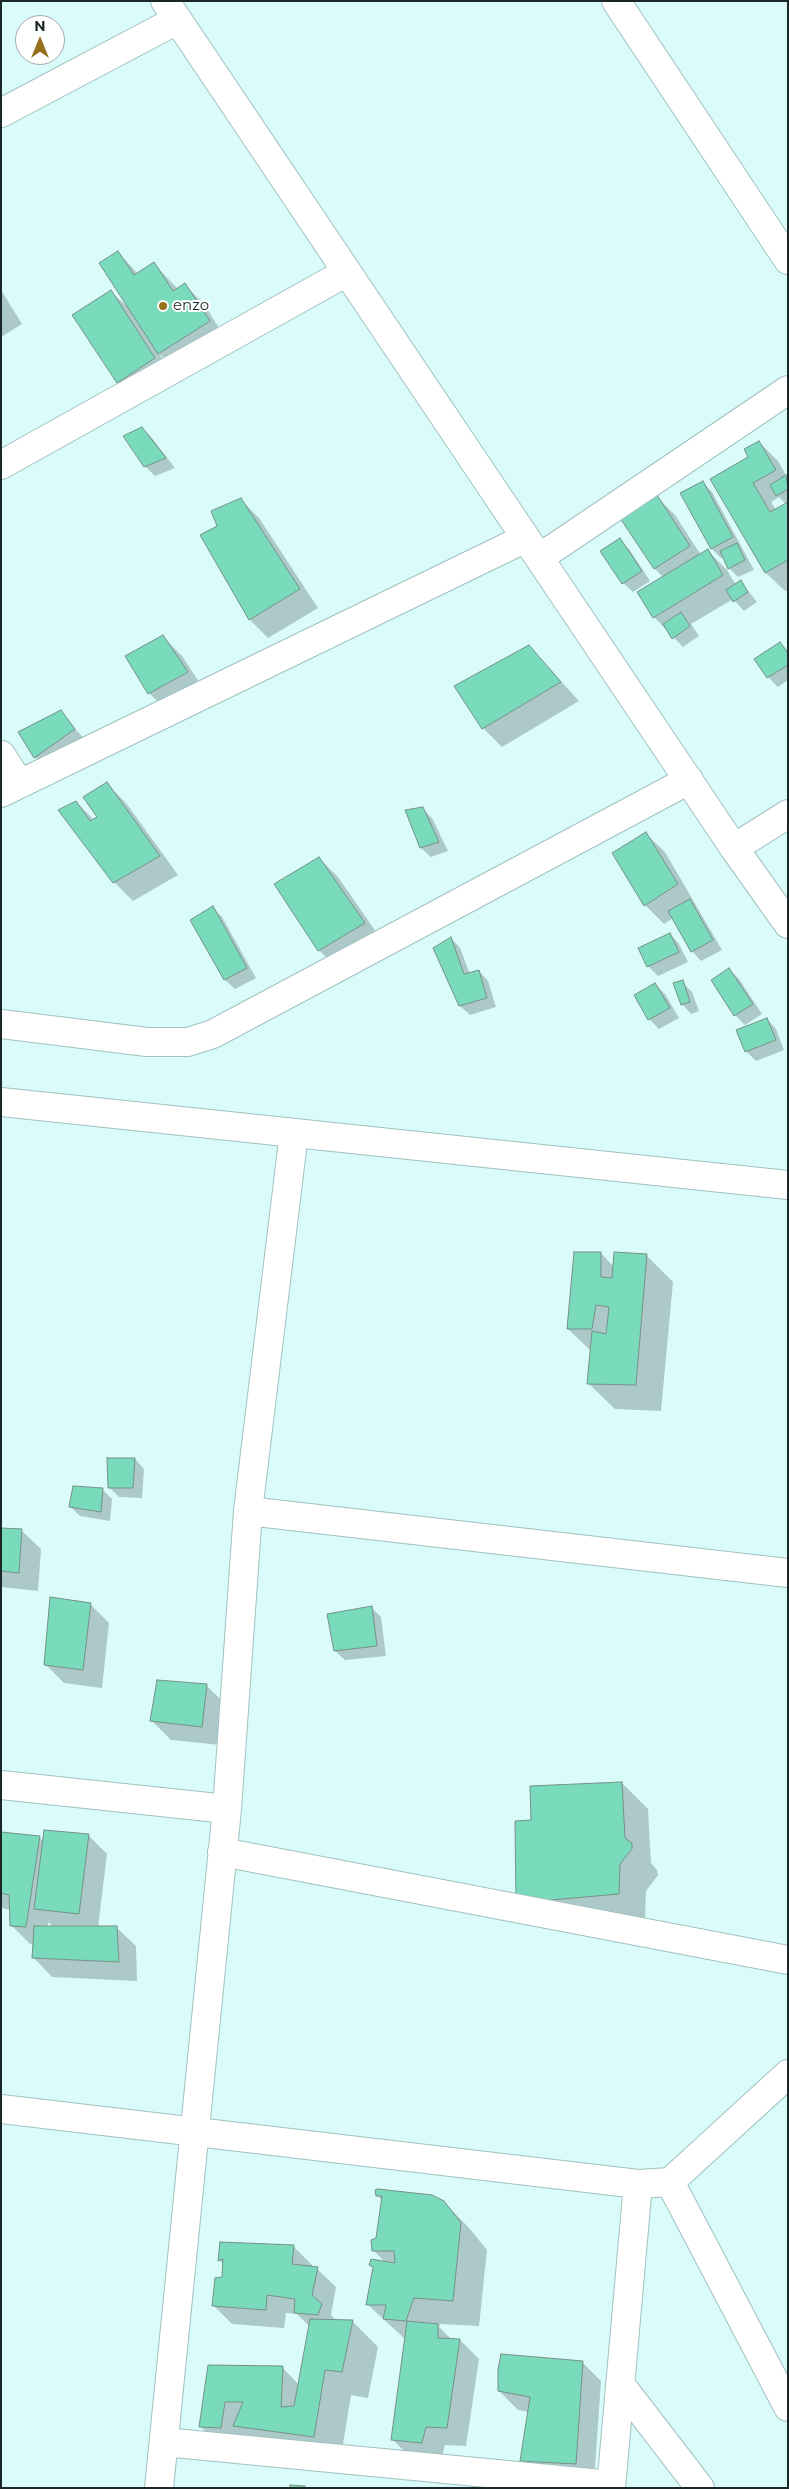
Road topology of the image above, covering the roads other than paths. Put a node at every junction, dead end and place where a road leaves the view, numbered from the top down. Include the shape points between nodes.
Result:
1 (616, 1) edge
2 (171, 10) edge
3 (1, 112) edge
4 (788, 260) edge
5 (347, 272) junction
6 (788, 390) edge
7 (1, 465) edge
8 (532, 548) junction
9 (1, 755) edge
10 (689, 780) junction
11 (10, 789) edge
12 (788, 814) edge
13 (734, 848) junction
14 (788, 924) edge
15 (1, 1024) edge
16 (1, 1102) edge
17 (294, 1133) junction
18 (788, 1185) edge
19 (248, 1511) junction
20 (788, 1573) edge
21 (1, 1784) edge
22 (227, 1809) junction
23 (222, 1852) junction
24 (788, 1960) edge
25 (788, 2074) edge
26 (1, 2109) edge
27 (195, 2132) junction
28 (670, 2182) junction
29 (638, 2184) junction
30 (620, 2384) junction
31 (788, 2407) edge
32 (164, 2442) junction
33 (611, 2486) edge
34 (159, 2488) edge
35 (700, 2488) edge

1 - 4 street
2 - 3 street
2 - 5 street
5 - 7 street
5 - 8 street
6 - 8 street
8 - 10 street
8 - 11 street
9 - 11 street
10 - 13 street
10 - 15 street via 213,1034 188,1042 147,1042
12 - 13 street
13 - 14 street
16 - 17 street
17 - 18 street
17 - 19 street
19 - 20 street
19 - 22 street
21 - 22 street
22 - 23 street
23 - 24 street
23 - 27 street
25 - 28 street
26 - 27 street
27 - 29 street
27 - 32 street
28 - 29 street
28 - 31 street
29 - 30 street
30 - 33 street
30 - 35 street
32 - 33 street
32 - 34 street

